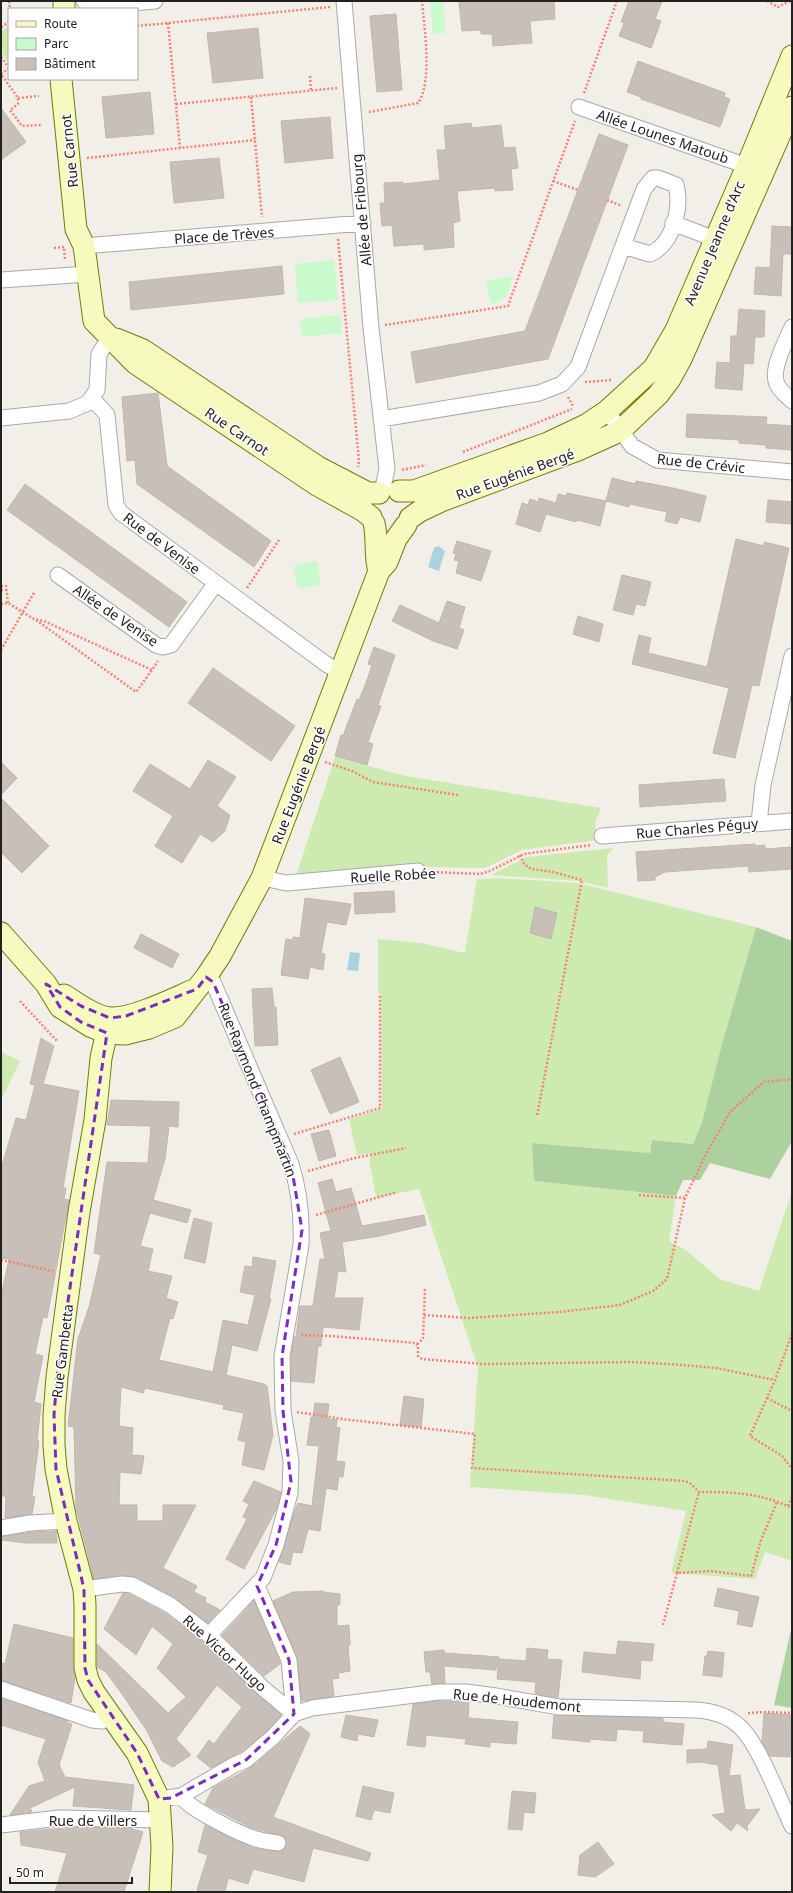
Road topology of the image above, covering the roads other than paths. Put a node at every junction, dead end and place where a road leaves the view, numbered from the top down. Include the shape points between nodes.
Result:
1 (84, 1) edge
2 (155, 1) edge
3 (344, 3) edge
4 (792, 56) edge
5 (61, 80) edge
6 (75, 80) edge
7 (579, 107) road end
8 (792, 107) edge
9 (747, 166) junction
10 (363, 223) junction
11 (673, 223) junction
12 (724, 242) junction
13 (84, 246) junction
14 (623, 246) junction
15 (88, 274) junction
16 (1, 280) edge
17 (792, 328) edge
18 (110, 337) junction
19 (92, 398) junction
20 (792, 401) edge
21 (607, 411) junction
22 (1, 418) edge
23 (381, 419) junction
24 (620, 431) junction
25 (792, 472) edge
26 (387, 492) junction
27 (373, 520) junction
28 (408, 522) junction
29 (379, 571) junction
30 (58, 575) dead end
31 (216, 583) junction
32 (792, 656) edge
33 (340, 672) junction
34 (792, 821) edge
35 (759, 823) junction
36 (602, 836) road end
37 (418, 871) road end
38 (262, 878) junction
39 (1, 933) edge
40 (202, 983) junction
41 (108, 1025) junction
42 (66, 1521) junction
43 (1, 1528) edge
44 (257, 1586) junction
45 (84, 1589) junction
46 (210, 1635) junction
47 (1, 1690) edge
48 (294, 1714) junction
49 (110, 1715) junction
50 (181, 1796) junction
51 (159, 1799) junction
52 (161, 1820) junction
53 (1, 1825) edge
54 (792, 1826) edge
55 (278, 1843) dead end
56 (160, 1892) edge

1 - 2 street via 99,6
3 - 10 street, Allée de Fribourg
4 - 9 street, Avenue Jeanne d'Arc
5 - 13 street, Rue Carnot via 76,229
6 - 13 street, Rue Carnot via 90,228
7 - 9 street, Allée Lounes Matoub
8 - 12 street, Avenue Jeanne d'Arc
9 - 12 street, Avenue Jeanne d'Arc
10 - 13 street, Place de Trèves
10 - 23 street, Allée de Fribourg
11 - 12 street
11 - 14 street via 663,244 650,254
11 - 14 street via 678,199 676,186 653,178 644,189
12 - 21 street, Avenue Jeanne d'Arc via 661,358 646,377
12 - 24 street, Avenue Jeanne d'Arc via 672,375 648,406
13 - 15 street, Rue Carnot
14 - 23 street via 573,373 562,384 539,393
15 - 16 street
15 - 18 street, Rue Carnot via 94,321
17 - 20 street via 776,366 775,377 777,384
18 - 19 street via 99,354 97,390
18 - 26 street, Rue Carnot via 143,350 318,467 368,493
18 - 27 street, Rue Carnot via 135,363 317,485 362,510
19 - 22 street via 83,406 70,411
19 - 31 street, Rue de Venise via 107,415 118,510
21 - 24 street, Rue de Crévic
21 - 26 street, Rue Eugénie Bergé via 586,425 548,443 414,492
23 - 26 street, Allée de Fribourg
24 - 25 street, Rue de Crévic via 637,450 657,460
24 - 28 street, Rue Eugénie Bergé via 578,450 441,501 420,511
26 - 27 street via 371,503
26 - 28 street via 406,496 412,511
27 - 28 street via 386,531 400,529
27 - 29 street, Rue Eugénie Bergé via 377,536 376,560
28 - 29 street, Rue Eugénie Bergé via 396,539 387,562
29 - 33 street, Rue Eugénie Bergé
30 - 31 street, Allée de Venise via 156,645 163,647 171,645
31 - 33 street, Rue de Venise
32 - 35 street via 763,785
33 - 38 street, Rue Eugénie Bergé
34 - 35 street, Rue Charles Péguy
35 - 36 street, Rue Charles Péguy
37 - 38 street, Ruelle Robée via 287,883
38 - 40 street, Rue Eugénie Bergé via 231,938
39 - 41 street via 46,984 60,1007 81,1022
40 - 41 street
40 - 44 street, Rue Raymond Champmartin via 213,982 280,1138 294,1175 300,1219 301,1245 281,1372 283,1411 291,1462 290,1493 268,1568
41 - 42 street, Rue Gambetta via 80,1212 54,1415 56,1469
42 - 43 street
42 - 45 street, Rue Gambetta
44 - 46 street, Rue Raymond Champmartin
44 - 48 street via 290,1660
45 - 46 street, Rue Victor Hugo via 132,1585 170,1605
45 - 49 street, Rue Gambetta via 85,1668 94,1692
46 - 48 street, Rue Victor Hugo via 264,1689
47 - 49 street via 92,1720 102,1721
48 - 50 street, Rue de Houdemont via 273,1737 246,1760
48 - 54 street, Rue de Houdemont via 337,1704 438,1692 466,1692 559,1707 706,1711 726,1717 740,1726 753,1744
49 - 51 street, Rue Gambetta via 137,1753
50 - 51 street, Rue de Houdemont
50 - 55 street via 190,1806 255,1839
51 - 52 street
52 - 53 street, Rue de Villers via 59,1818
52 - 56 street

